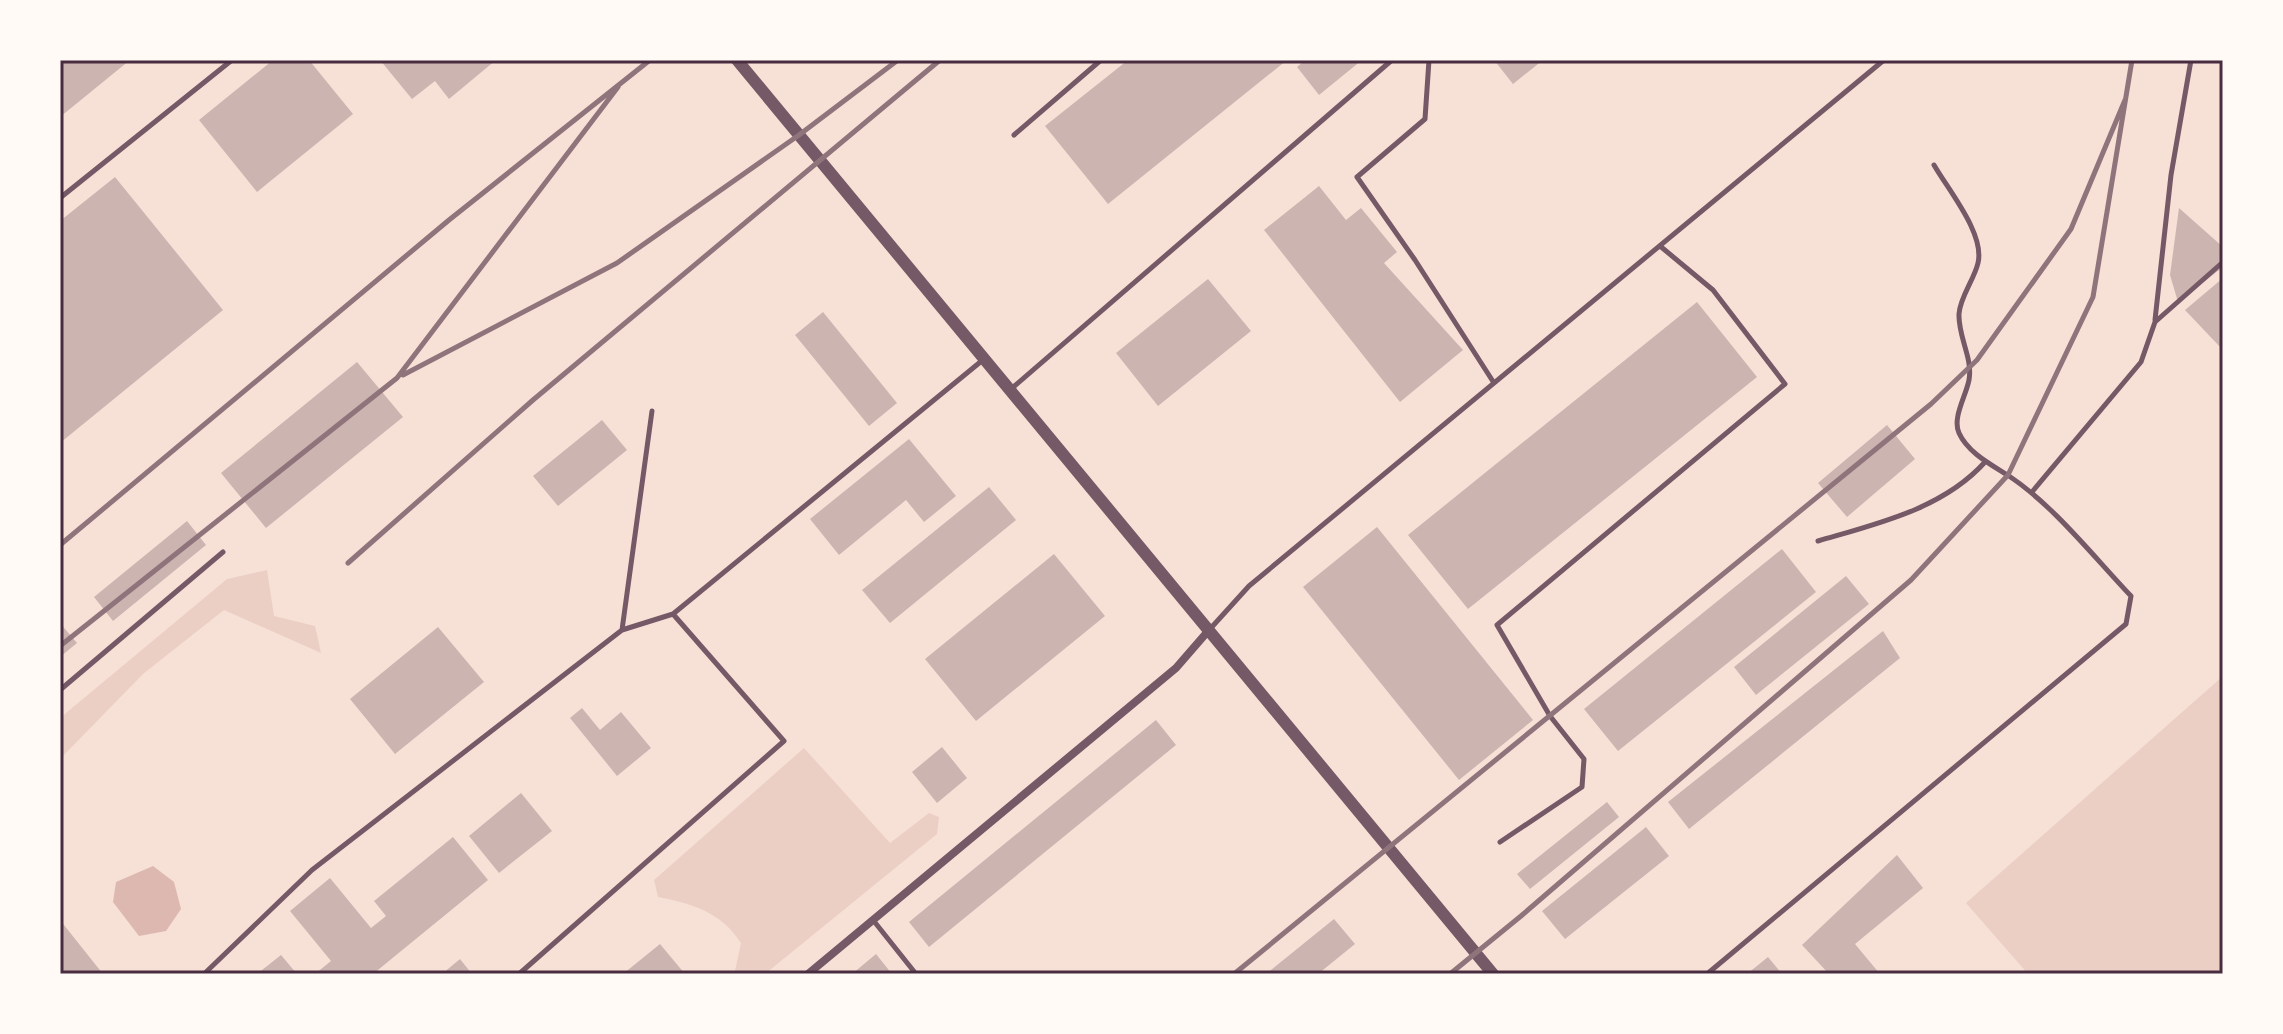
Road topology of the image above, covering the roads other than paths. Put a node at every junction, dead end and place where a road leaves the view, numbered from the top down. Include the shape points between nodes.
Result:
1 (232, 60) edge
2 (737, 60) edge
3 (1101, 60) edge
4 (1392, 60) edge
5 (1429, 60) edge
6 (1884, 60) edge
7 (2191, 60) edge
8 (1014, 135) dead end
9 (1934, 165) dead end
10 (60, 198) edge
11 (1660, 246) junction
12 (2223, 262) edge
13 (2155, 322) junction
14 (984, 358) junction
15 (1494, 383) junction
16 (1010, 389) junction
17 (652, 411) dead end
18 (1985, 462) junction
19 (2032, 492) junction
20 (1818, 541) dead end
21 (223, 552) dead end
22 (673, 614) junction
23 (622, 630) junction
24 (1209, 630) junction
25 (60, 690) edge
26 (1500, 842) dead end
27 (873, 920) junction
28 (204, 974) edge
29 (519, 974) edge
30 (808, 974) edge
31 (916, 974) edge
32 (1493, 974) edge
33 (1707, 974) edge

1 - 10 lane
2 - 14 street
3 - 8 lane
4 - 16 lane
5 - 15 lane via 1425,119 1357,177
6 - 11 lane
7 - 13 lane via 2171,175
9 - 18 lane via 1977,236 1980,251 1959,310 1970,367 1956,425 1959,436
11 - 15 lane
11 - 26 lane via 1713,290 1785,384 1497,625 1550,716 1584,759 1582,787
12 - 13 lane
13 - 19 lane via 2141,362
14 - 16 street
14 - 22 lane
15 - 24 lane via 1249,586
16 - 24 street
17 - 23 lane
18 - 19 lane
18 - 20 lane via 1955,489 1916,508
19 - 33 lane via 2131,596 2126,624
21 - 25 lane
22 - 23 lane
22 - 29 lane via 784,741
23 - 28 lane via 312,870
24 - 27 street via 1176,668
24 - 32 street
27 - 30 street
27 - 31 lane

